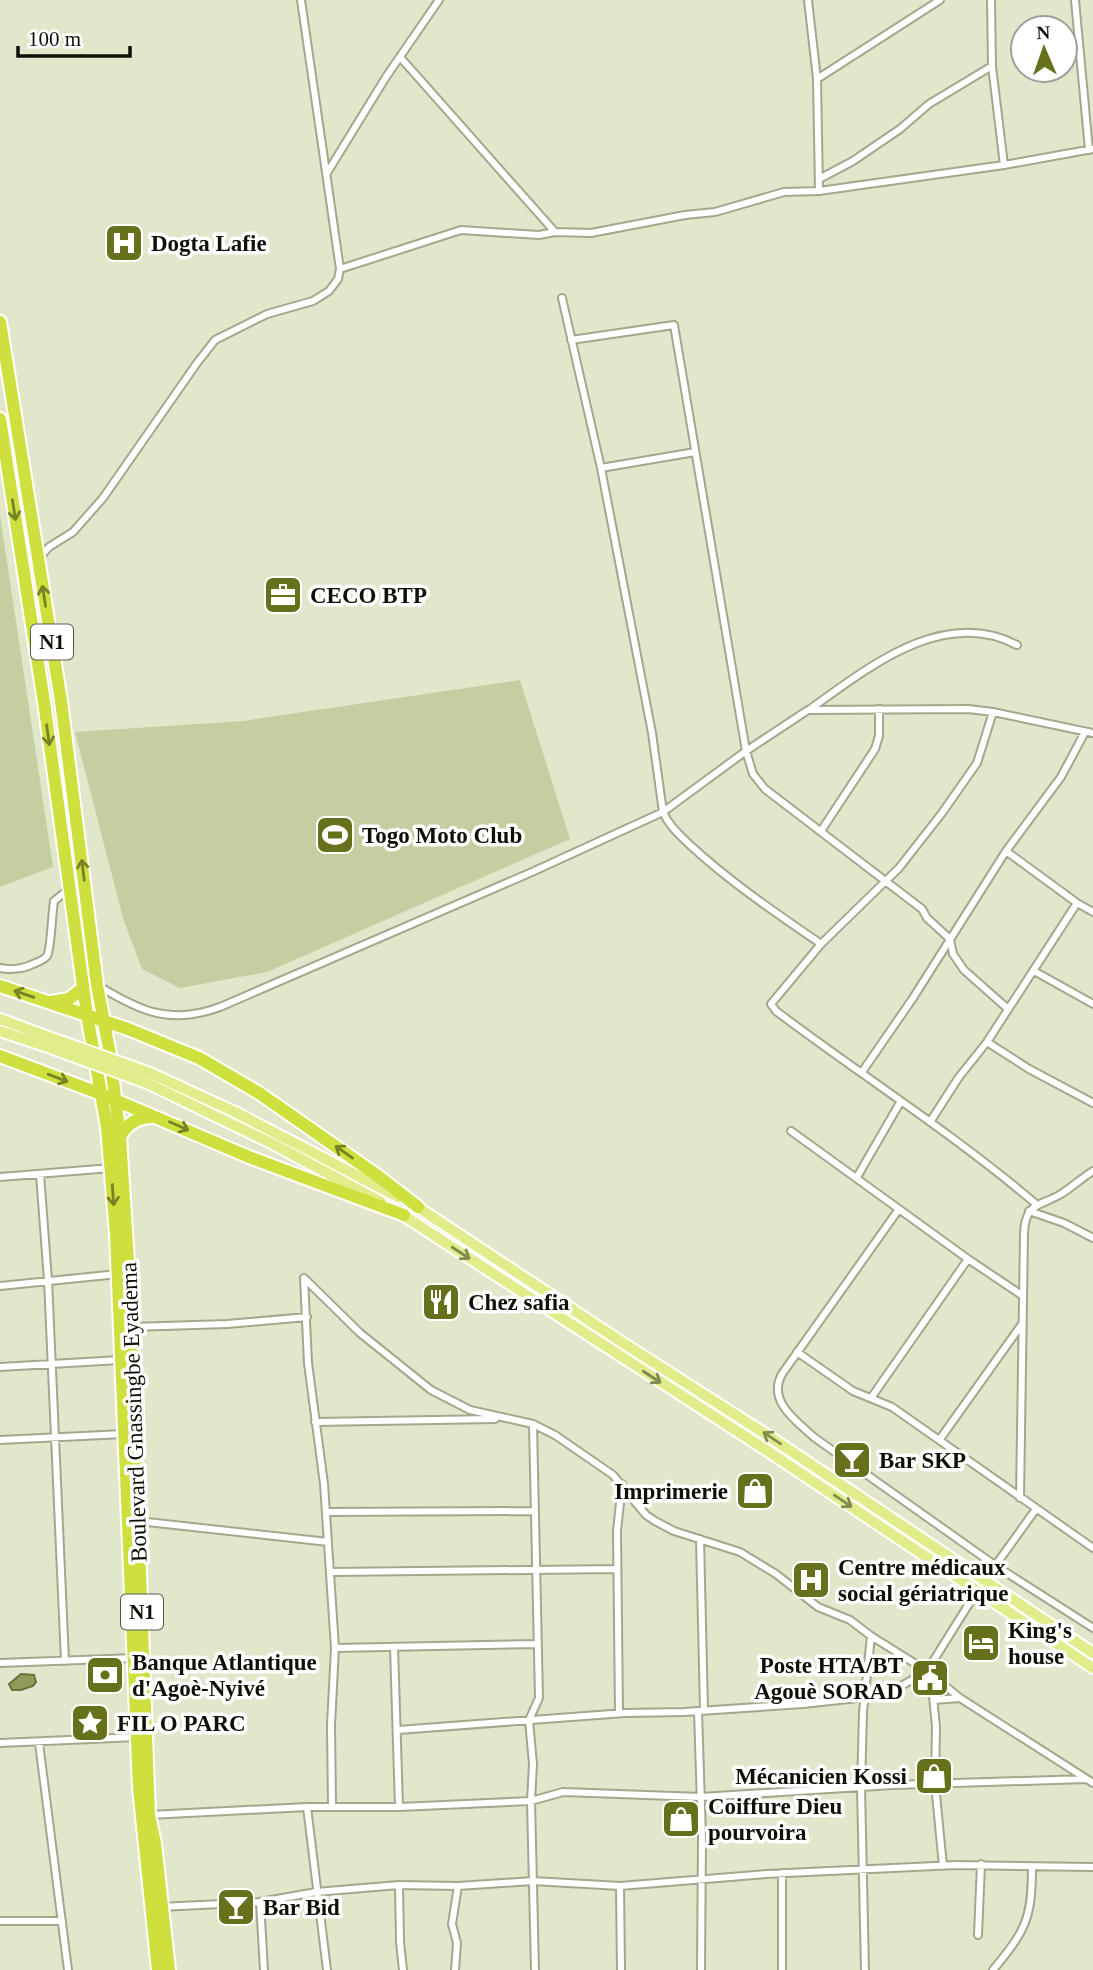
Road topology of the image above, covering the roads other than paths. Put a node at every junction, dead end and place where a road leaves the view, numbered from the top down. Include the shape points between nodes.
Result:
1 (301, 0) edge
2 (439, 0) edge
3 (808, 0) edge
4 (940, 0) edge
5 (990, 0) edge
6 (1075, 0) edge
7 (400, 57) junction
8 (992, 66) junction
9 (817, 79) junction
10 (1091, 149) edge
11 (1004, 165) junction
12 (327, 173) junction
13 (819, 179) junction
14 (819, 191) junction
15 (555, 232) junction
16 (340, 270) junction
17 (562, 298) dead end
18 (0, 323) edge
19 (571, 340) junction
20 (0, 419) edge
21 (695, 452) junction
22 (601, 468) junction
23 (38, 558) junction
24 (1017, 645) dead end
25 (879, 709) junction
26 (808, 710) junction
27 (993, 712) junction
28 (1085, 732) junction
29 (1093, 733) edge
30 (746, 751) junction
31 (663, 812) junction
32 (821, 831) junction
33 (1006, 851) junction
34 (885, 881) junction
35 (68, 890) junction
36 (1077, 904) junction
37 (1093, 912) edge
38 (950, 939) junction
39 (821, 944) junction
40 (0, 968) edge
41 (1034, 971) junction
42 (97, 985) junction
43 (0, 986) edge
44 (83, 988) junction
45 (47, 1002) junction
46 (1093, 1004) edge
47 (1008, 1009) junction
48 (87, 1015) junction
49 (0, 1020) edge
50 (104, 1020) junction
51 (0, 1031) edge
52 (46, 1041) junction
53 (987, 1042) junction
54 (0, 1056) edge
55 (862, 1072) junction
56 (149, 1078) junction
57 (101, 1094) junction
58 (116, 1101) junction
59 (901, 1101) junction
60 (1093, 1102) edge
61 (158, 1117) junction
62 (930, 1122) junction
63 (791, 1131) dead end
64 (120, 1137) junction
65 (111, 1168) junction
66 (1093, 1171) edge
67 (40, 1174) junction
68 (0, 1177) edge
69 (857, 1177) junction
70 (1036, 1204) junction
71 (418, 1207) junction
72 (899, 1209) junction
73 (1029, 1211) junction
74 (404, 1216) junction
75 (1093, 1238) edge
76 (968, 1259) junction
77 (118, 1274) junction
78 (48, 1280) junction
79 (0, 1286) edge
80 (1023, 1296) junction
81 (307, 1317) junction
82 (1023, 1322) junction
83 (129, 1327) junction
84 (797, 1352) junction
85 (126, 1360) junction
86 (51, 1364) junction
87 (0, 1367) edge
88 (872, 1398) junction
89 (508, 1418) junction
90 (315, 1422) junction
91 (533, 1424) junction
92 (124, 1434) junction
93 (54, 1438) junction
94 (0, 1440) edge
95 (940, 1440) junction
96 (622, 1485) junction
97 (1020, 1498) junction
98 (1036, 1509) junction
99 (535, 1511) junction
100 (327, 1512) junction
101 (138, 1521) junction
102 (700, 1539) junction
103 (328, 1542) junction
104 (1093, 1548) edge
105 (996, 1566) junction
106 (617, 1569) junction
107 (535, 1571) junction
108 (331, 1572) junction
109 (985, 1581) junction
110 (977, 1591) junction
111 (1093, 1628) edge
112 (871, 1636) junction
113 (537, 1644) junction
114 (394, 1647) junction
115 (335, 1648) junction
116 (1093, 1653) edge
117 (139, 1658) junction
118 (65, 1661) junction
119 (0, 1663) edge
120 (1093, 1668) edge
121 (929, 1674) junction
122 (865, 1698) junction
123 (960, 1698) junction
124 (934, 1700) junction
125 (701, 1710) junction
126 (619, 1713) junction
127 (529, 1720) junction
128 (398, 1730) junction
129 (137, 1737) junction
130 (0, 1743) edge
131 (39, 1743) junction
132 (1090, 1781) edge
133 (935, 1784) junction
134 (861, 1788) junction
135 (701, 1797) junction
136 (531, 1801) junction
137 (331, 1806) junction
138 (307, 1807) junction
139 (399, 1807) junction
140 (149, 1815) junction
141 (981, 1864) junction
142 (943, 1866) junction
143 (1032, 1867) junction
144 (1093, 1867) edge
145 (863, 1871) junction
146 (782, 1873) junction
147 (533, 1881) junction
148 (701, 1881) junction
149 (399, 1885) junction
150 (458, 1886) junction
151 (620, 1886) junction
152 (316, 1892) junction
153 (260, 1902) junction
154 (156, 1907) junction
155 (0, 1921) edge
156 (62, 1921) junction
157 (978, 1935) dead end
158 (68, 1970) edge
159 (158, 1970) edge
160 (169, 1970) edge
161 (264, 1970) edge
162 (327, 1970) edge
163 (403, 1970) edge
164 (455, 1970) edge
165 (535, 1970) edge
166 (621, 1970) edge
167 (701, 1970) edge
168 (782, 1970) edge
169 (865, 1970) edge
170 (993, 1970) edge

1 - 12 street
2 - 7 street
3 - 9 street
4 - 9 street
5 - 8 street
6 - 10 street
7 - 12 street
7 - 15 street
8 - 11 street
8 - 13 street via 929,104 853,161
9 - 13 street
10 - 11 street
11 - 14 street
12 - 16 street
13 - 14 street
14 - 15 street via 784,192 715,212 591,233
15 - 16 street via 461,230
16 - 23 street via 329,291 313,301 267,314 215,340 103,498 73,532
17 - 19 street
18 - 23 highway, N1
19 - 21 street via 674,325
19 - 22 street
20 -> 35 highway, N1
21 - 22 street
21 - 30 street
22 - 31 street
42 -> 23 highway, Boulevard Gnassingbe Eyadema / N1
24 - 26 street via 983,633 939,635 888,656
25 - 26 street
25 - 27 street
25 - 32 street via 875,749
26 - 30 street
27 - 28 street
27 - 34 street via 977,763
28 - 29 street
28 - 33 street via 1061,777
30 - 31 street
30 - 32 street via 753,774 765,789
31 - 39 street via 667,823 710,863
31 - 42 street via 201,1014 163,1016 128,1004
32 - 34 street
33 - 36 street
33 - 38 street
34 - 38 street via 922,909
34 - 39 street
35 - 40 street via 54,901 51,948 46,958 29,967
35 - 44 highway, Boulevard Gnassingbe Eyadema / N1
36 - 37 street
36 - 41 street
38 - 47 street via 964,970
38 - 55 street
39 - 55 street via 771,1004
41 - 46 street
41 - 47 street
42 - 50 highway, Boulevard Gnassingbe Eyadema / N1
45 -> 43 highway
44 - 45 highway via 69,999
44 - 48 highway, Boulevard Gnassingbe Eyadema / N1
45 - 48 highway
47 - 53 street
48 - 50 highway
48 - 57 highway, Boulevard Gnassingbe Eyadema / N1
49 - 52 main road
50 - 58 highway, Boulevard Gnassingbe Eyadema / N1
71 -> 50 highway via 236,1078 181,1050
51 - 52 main road
52 - 56 main road, bridge
53 - 60 street
53 - 62 street
54 -> 57 highway
55 - 59 street
56 - 71 main road via 235,1112
56 - 74 main road
57 - 58 highway
57 - 65 highway, Boulevard Gnassingbe Eyadema / N1
58 - 61 highway
58 - 64 highway, Boulevard Gnassingbe Eyadema / N1
59 - 62 street
59 - 69 street
61 - 64 highway via 138,1119
61 -> 74 highway
62 - 70 street
63 - 69 street
64 - 83 highway, Boulevard Gnassingbe Eyadema / N1
65 - 67 street
65 -> 77 highway, Boulevard Gnassingbe Eyadema / N1
66 - 70 street via 1063,1193
67 - 68 street
67 - 78 street
69 - 72 street
70 - 73 street
109 -> 71 main road
72 - 76 street
72 - 84 street
73 - 75 street
73 - 80 street via 1024,1226
74 -> 110 main road
76 - 80 street
76 - 88 street
77 - 78 street
77 - 85 highway, Boulevard Gnassingbe Eyadema / N1
78 - 79 street
78 - 86 street
80 - 82 street
81 - 83 street
81 - 89 street via 304,1278 360,1333 431,1390 470,1410
81 - 90 street
82 - 95 street
82 - 97 street
83 - 85 highway, Boulevard Gnassingbe Eyadema / N1
84 - 88 street via 843,1385
84 - 105 street via 776,1388 792,1415 815,1438
85 - 86 street
85 - 92 highway, Boulevard Gnassingbe Eyadema / N1
85 - 101 highway, Boulevard Gnassingbe Eyadema / N1
86 - 87 street
86 - 93 street
88 - 95 street
89 - 90 street
89 - 91 street
90 - 100 street
91 - 96 street via 599,1464
91 - 99 street
92 - 93 street
92 - 117 highway, Boulevard Gnassingbe Eyadema / N1
93 - 94 street
93 - 118 street
95 - 97 street
96 - 102 street via 655,1521
96 - 106 street
97 - 98 street
98 - 104 street
98 - 105 street
99 - 100 street
99 - 107 street
100 - 103 street
101 - 103 street
101 - 117 highway, Boulevard Gnassingbe Eyadema / N1
102 - 112 street via 740,1552
102 - 125 street
103 - 108 street
105 - 109 street
105 - 111 street
106 - 107 street
106 - 126 street
107 - 108 street
107 - 113 street
108 - 115 street
109 - 110 street
109 - 116 main road
110 - 120 main road
110 - 121 street
112 - 121 street
112 - 122 street
113 - 114 street
113 - 127 street via 539,1698
114 - 115 street
114 - 128 street
115 - 137 street
117 - 118 street
117 - 129 highway, Boulevard Gnassingbe Eyadema / N1
117 - 140 highway, Boulevard Gnassingbe Eyadema / N1
118 - 119 street
121 - 122 street
121 - 123 street
121 - 124 street
122 - 125 street
122 - 134 street
123 - 124 street
123 - 132 street
124 - 133 street
125 - 126 street
125 - 135 street
126 - 127 street
127 - 128 street
127 - 136 street via 534,1764
128 - 139 street
129 - 131 street
129 - 154 highway, Boulevard Gnassingbe Eyadema / N1 via 139,1788
130 - 131 street
131 - 156 street
132 - 133 street
133 - 134 street
133 - 142 street
134 - 135 street
134 - 145 street
135 - 136 street via 563,1792
135 - 148 street
136 - 139 street
136 - 147 street
137 - 138 street
137 - 139 street
138 - 140 street
138 - 152 street
140 - 154 highway, Boulevard Gnassingbe Eyadema / N1 via 155,1843
141 - 142 street
141 - 143 street
141 - 157 street
142 - 145 street
143 - 144 street
143 - 170 street via 1028,1919
145 - 146 street
145 - 169 street
146 - 148 street
146 - 168 street
147 - 150 street
147 - 151 street
147 - 165 street
148 - 151 street
148 - 167 street
149 - 150 street
149 - 152 street
149 - 163 street
150 - 164 street via 452,1924 457,1942
151 - 166 street
152 - 153 street
152 - 162 street
153 - 154 street
153 - 161 street
154 - 159 highway, Boulevard Gnassingbe Eyadema / N1
154 - 160 highway, Boulevard Gnassingbe Eyadema / N1
155 - 156 street
156 - 158 street

